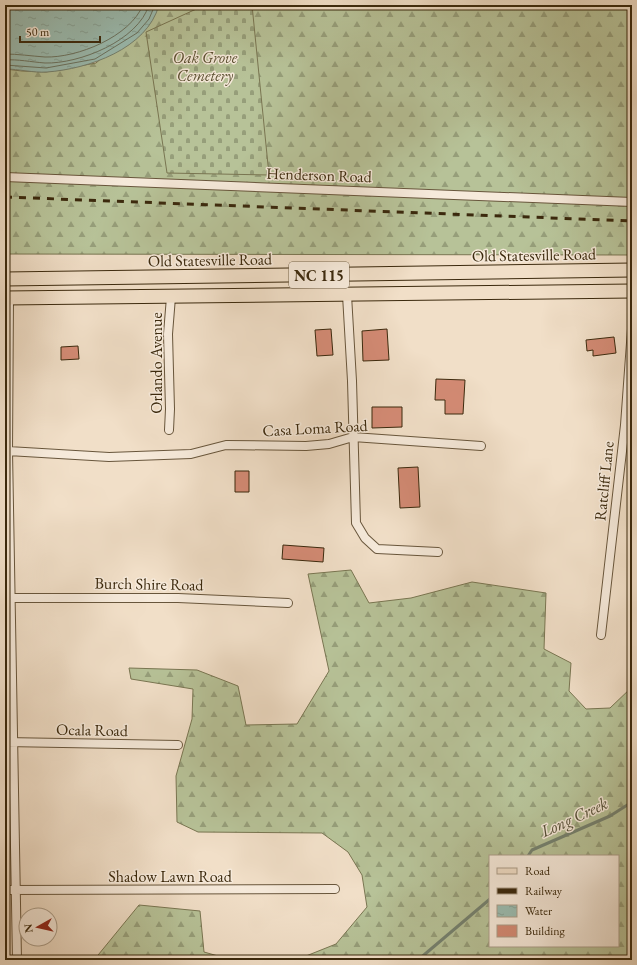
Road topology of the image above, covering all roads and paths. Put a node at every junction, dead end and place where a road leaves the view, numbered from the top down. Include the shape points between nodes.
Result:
1 (5, 177) edge
2 (632, 202) edge
3 (632, 270) edge
4 (5, 279) edge
5 (632, 291) edge
6 (347, 295) junction
7 (171, 297) junction
8 (7, 298) edge
9 (632, 329) edge
10 (169, 430) dead end
11 (353, 437) junction
12 (481, 446) dead end
13 (8, 451) junction
14 (438, 552) dead end
15 (10, 598) junction
16 (288, 603) dead end
17 (601, 635) dead end
18 (5, 742) edge
19 (14, 742) junction
20 (178, 745) dead end
21 (335, 889) dead end
22 (5, 890) edge
23 (17, 890) junction
24 (17, 960) edge

1 - 2 street, Henderson Road
3 - 4 main road, Old Statesville Road / NC 115
5 - 6 main road, NC 115
6 - 7 main road, NC 115
6 - 11 street
7 - 8 main road, NC 115
7 - 10 street, Orlando Avenue via 168,334
8 - 13 street
9 - 17 street, Ratcliff Lane via 625,425
11 - 12 street, Casa Loma Road
11 - 13 street, Casa Loma Road via 329,444 306,446 226,445 184,455 109,458
11 - 14 street via 356,523 365,538 377,549
13 - 15 street
15 - 16 street, Burch Shire Road via 178,598
15 - 19 street
18 - 19 street, Ocala Road
19 - 20 street, Ocala Road
19 - 23 street
21 - 23 street, Shadow Lawn Road
22 - 23 street, Shadow Lawn Road
23 - 24 street

